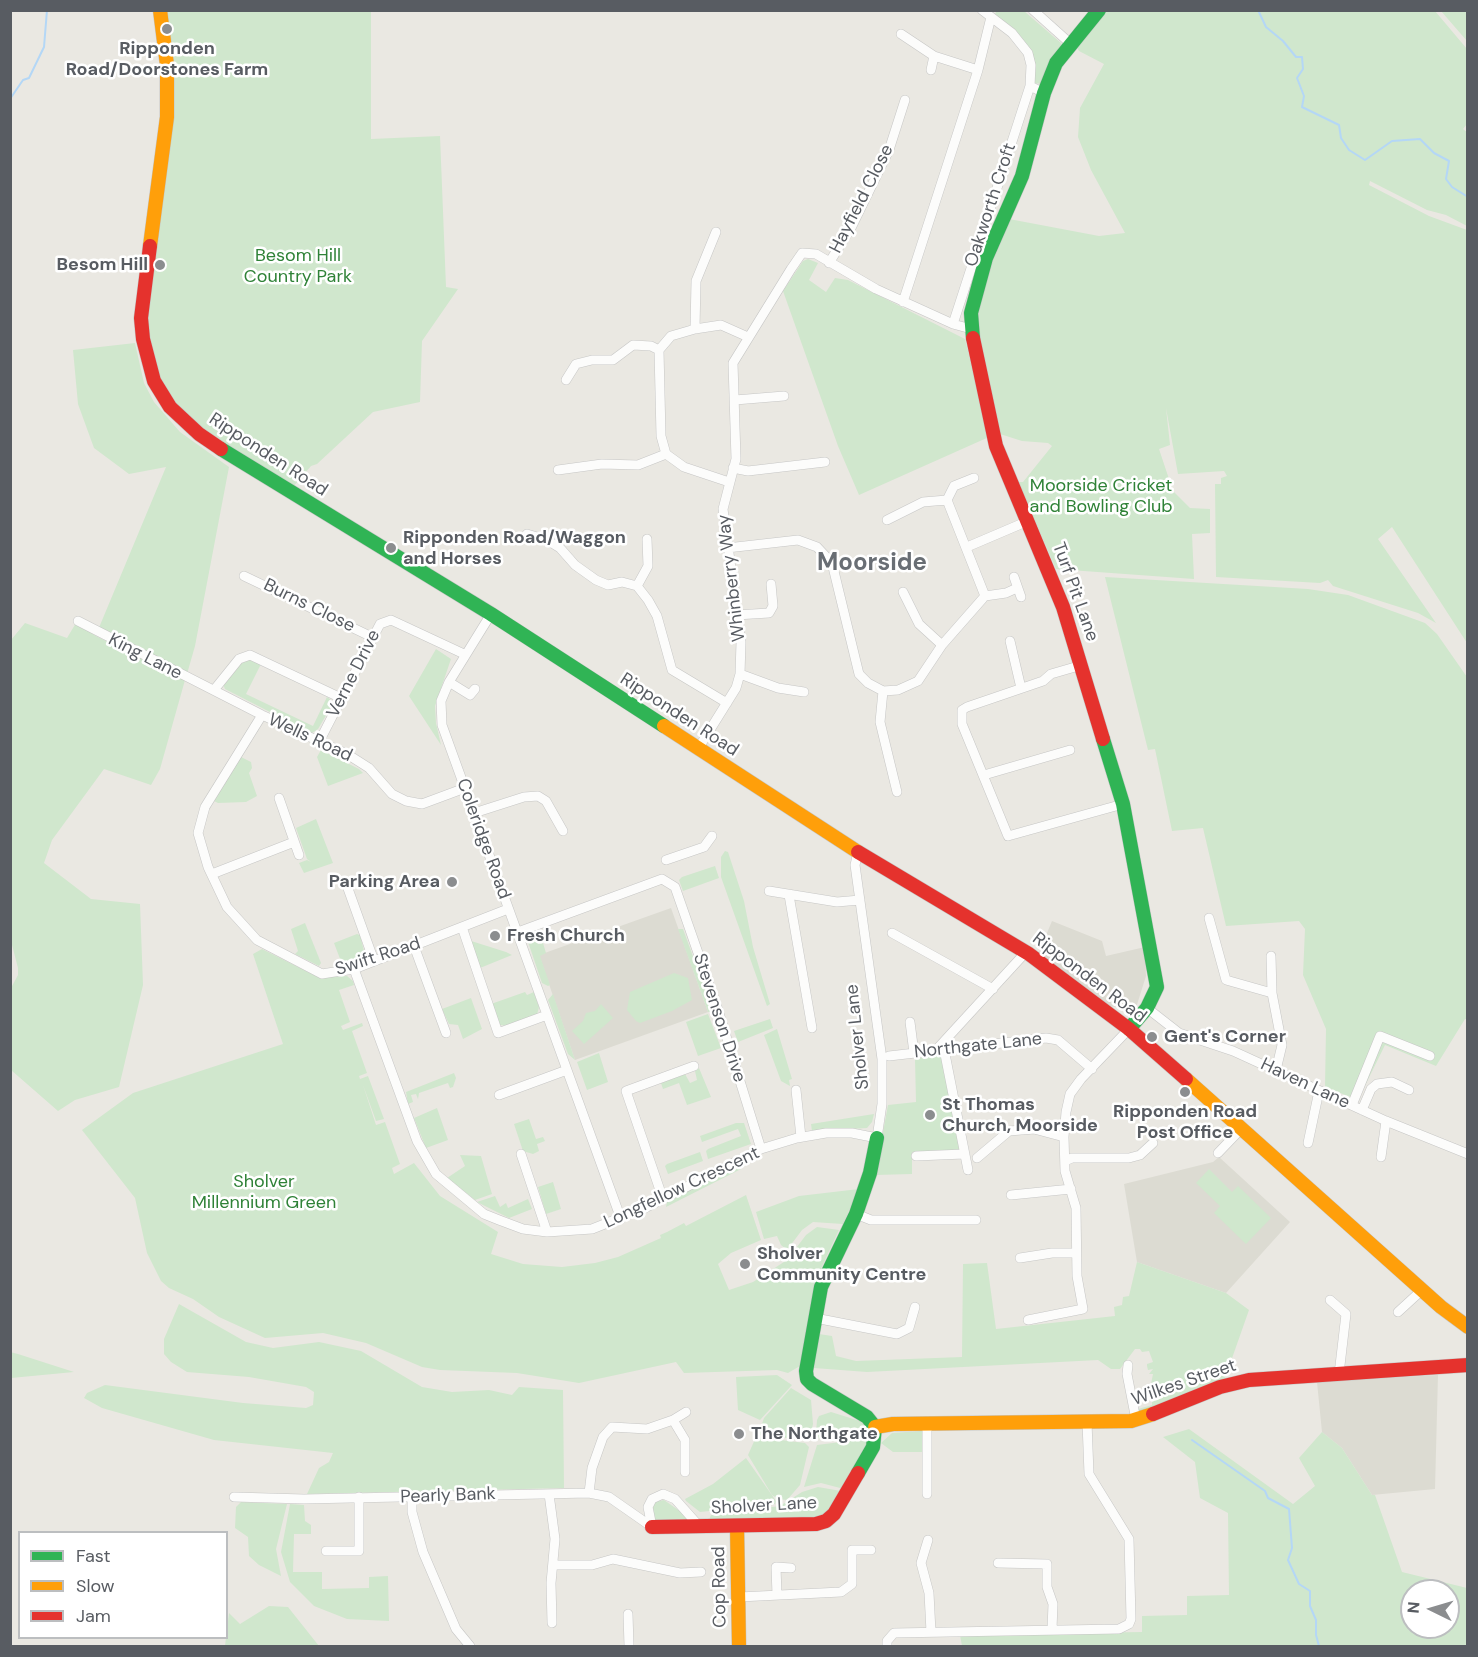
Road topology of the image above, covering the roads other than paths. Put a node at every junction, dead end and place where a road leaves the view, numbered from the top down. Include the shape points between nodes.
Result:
1 (160, 10) edge
2 (982, 10) edge
3 (1033, 10) edge
4 (1099, 10) edge
5 (991, 17) junction
6 (901, 34) dead end
7 (1072, 45) junction
8 (934, 56) junction
9 (931, 70) dead end
10 (978, 70) junction
11 (1030, 86) junction
12 (1044, 93) junction
13 (905, 100) dead end
14 (716, 232) dead end
15 (829, 263) junction
16 (903, 302) junction
17 (953, 324) junction
18 (694, 329) junction
19 (971, 329) junction
20 (748, 337) junction
21 (659, 350) junction
22 (566, 380) dead end
23 (784, 396) dead end
24 (735, 400) junction
25 (666, 454) junction
26 (825, 462) dead end
27 (733, 468) junction
28 (558, 470) dead end
29 (974, 478) dead end
30 (729, 482) junction
31 (946, 500) junction
32 (887, 520) dead end
33 (1028, 521) junction
34 (528, 534) dead end
35 (647, 539) dead end
36 (967, 547) junction
37 (727, 548) junction
38 (244, 576) dead end
39 (1014, 577) dead end
40 (771, 584) dead end
41 (637, 586) junction
42 (1017, 588) junction
43 (903, 592) dead end
44 (985, 596) junction
45 (1021, 597) dead end
46 (491, 614) junction
47 (736, 615) junction
48 (78, 621) dead end
49 (372, 637) junction
50 (1010, 640) dead end
51 (942, 645) junction
52 (464, 654) junction
53 (1082, 665) junction
54 (740, 674) junction
55 (449, 682) junction
56 (1021, 688) junction
57 (475, 689) dead end
58 (214, 690) junction
59 (883, 691) junction
60 (804, 692) dead end
61 (341, 698) junction
62 (727, 703) junction
63 (262, 716) junction
64 (319, 742) junction
65 (698, 749) junction
66 (1070, 750) dead end
67 (984, 776) junction
68 (465, 788) junction
69 (897, 792) dead end
70 (279, 798) dead end
71 (1123, 804) junction
72 (474, 813) junction
73 (563, 831) dead end
74 (712, 836) dead end
75 (294, 842) junction
76 (858, 852) junction
77 (299, 855) dead end
78 (666, 860) dead end
79 (212, 874) junction
80 (346, 883) dead end
81 (769, 891) dead end
82 (789, 895) junction
83 (860, 900) junction
84 (508, 909) junction
85 (1209, 918) dead end
86 (462, 927) junction
87 (518, 932) junction
88 (892, 933) dead end
89 (414, 946) junction
90 (1026, 952) junction
91 (1271, 956) dead end
92 (374, 961) junction
93 (354, 969) junction
94 (993, 989) junction
95 (1272, 993) junction
96 (1148, 1008) junction
97 (547, 1015) junction
98 (909, 1022) dead end
99 (812, 1028) dead end
100 (1129, 1029) junction
101 (446, 1032) dead end
102 (940, 1049) junction
103 (914, 1053) junction
104 (889, 1056) dead end
105 (1430, 1056) dead end
106 (694, 1066) dead end
107 (1092, 1069) junction
108 (567, 1070) junction
109 (1276, 1070) junction
110 (796, 1090) dead end
111 (1409, 1090) dead end
112 (1319, 1091) junction
113 (499, 1095) dead end
114 (1352, 1105) junction
115 (1362, 1110) junction
116 (1386, 1121) junction
117 (1241, 1129) junction
118 (801, 1137) junction
119 (1064, 1137) junction
120 (877, 1138) junction
121 (1153, 1143) dead end
122 (1308, 1143) dead end
123 (761, 1149) junction
124 (1218, 1153) dead end
125 (520, 1154) dead end
126 (964, 1154) junction
127 (1467, 1154) edge
128 (916, 1156) dead end
129 (1381, 1157) dead end
130 (977, 1158) dead end
131 (1065, 1161) junction
132 (968, 1170) dead end
133 (1071, 1189) junction
134 (1011, 1195) dead end
135 (663, 1198) junction
136 (856, 1214) junction
137 (621, 1219) junction
138 (976, 1220) dead end
139 (547, 1232) junction
140 (1076, 1253) junction
141 (1020, 1258) dead end
142 (1422, 1290) junction
143 (1330, 1300) dead end
144 (915, 1307) dead end
145 (1398, 1312) dead end
146 (815, 1318) junction
147 (1028, 1320) dead end
148 (1467, 1327) edge
149 (1128, 1365) dead end
150 (1467, 1365) edge
151 (1339, 1374) junction
152 (686, 1412) dead end
153 (673, 1420) junction
154 (1136, 1420) junction
155 (1087, 1422) junction
156 (927, 1424) junction
157 (875, 1427) junction
158 (685, 1472) dead end
159 (589, 1493) junction
160 (549, 1494) junction
161 (927, 1494) dead end
162 (234, 1497) dead end
163 (359, 1497) junction
164 (412, 1497) junction
165 (737, 1526) junction
166 (652, 1527) junction
167 (700, 1527) junction
168 (928, 1540) dead end
169 (872, 1550) dead end
170 (326, 1551) dead end
171 (998, 1563) dead end
172 (554, 1565) junction
173 (791, 1568) dead end
174 (701, 1572) dead end
175 (777, 1595) junction
176 (739, 1597) junction
177 (628, 1614) dead end
178 (552, 1623) dead end
179 (1052, 1629) junction
180 (931, 1632) junction
181 (470, 1647) edge
182 (629, 1647) edge
183 (739, 1647) edge
184 (887, 1647) edge

1 - 46 street, Ripponden Road via 167,65 167,117 141,318 154,381 170,406 200,434
2 - 5 street
3 - 7 street
4 - 7 street, Turf Pit Lane
5 - 10 street
5 - 11 street, Oakworth Croft via 1020,40 1028,53
6 - 8 street
7 - 12 street, Turf Pit Lane via 1056,63
8 - 9 street
8 - 10 street
10 - 16 street
11 - 12 street
11 - 17 street, Oakworth Croft
12 - 19 street, Turf Pit Lane via 1022,176 986,258 970,313
13 - 15 street, Hayfield Close via 889,150
14 - 18 street via 696,280
15 - 16 street
15 - 20 street, Whinberry Way via 816,254 802,253
16 - 17 street
17 - 19 street
18 - 20 street via 721,325
18 - 21 street via 671,336
19 - 33 street, Turf Pit Lane via 996,446
20 - 24 street, Whinberry Way via 733,363
21 - 22 street via 633,345 613,360 576,364
21 - 25 street via 661,436
23 - 24 street
24 - 27 street, Whinberry Way
25 - 28 street via 638,465 602,464
25 - 30 street via 684,467
26 - 27 street via 748,471
27 - 30 street, Whinberry Way
29 - 31 street via 954,486
30 - 37 street, Whinberry Way via 723,509
31 - 32 street via 923,502
31 - 36 street
33 - 36 street
33 - 53 street, Turf Pit Lane via 1060,597
34 - 41 street via 560,548 596,580 608,585 622,582
35 - 41 street via 648,566
36 - 44 street
37 - 47 street, Whinberry Way
37 - 59 street via 798,540 817,547 832,563 859,674
38 - 49 street, Burns Close
39 - 42 street
40 - 47 street via 773,606 769,613
41 - 62 street via 657,616 672,670
42 - 44 street
42 - 45 street
43 - 51 street via 918,624
44 - 51 street
46 - 52 street, Coleridge Road
46 - 65 street, Ripponden Road
47 - 54 street, Whinberry Way via 741,642
48 - 58 street, King Lane
49 - 52 street, Verne Drive via 380,624 391,620
49 - 61 street, Verne Drive
50 - 56 street
51 - 59 street via 918,681 898,690
52 - 55 street, Coleridge Road
53 - 56 street
53 - 71 street, Turf Pit Lane
54 - 60 street via 778,688
54 - 62 street, Whinberry Way
55 - 57 street via 470,694
55 - 68 street, Coleridge Road via 441,701 442,725
56 - 67 street via 962,710 962,724
58 - 61 street via 238,658 250,655
58 - 63 street, Wells Road
59 - 69 street via 880,722
61 - 64 street, Verne Drive
62 - 65 street, Whinberry Way
63 - 64 street, Wells Road
63 - 79 street, Swift Road via 202,813 198,833
64 - 68 street, Wells Road via 369,768 392,794 406,801 422,804
65 - 76 street, Ripponden Road
66 - 67 street
67 - 71 street via 1008,836
68 - 72 street, Coleridge Road
70 - 75 street
71 - 96 street, Turf Pit Lane via 1157,987
72 - 73 street via 538,796 546,801
72 - 84 street, Coleridge Road
74 - 78 street via 704,847
75 - 77 street
75 - 79 street
76 - 83 street, Sholver Lane via 855,865
76 - 90 street, Ripponden Road
79 - 93 street, Swift Road via 227,908 256,940 322,974
80 - 92 street
81 - 82 street
82 - 83 street via 837,902
82 - 99 street
83 - 120 street, Sholver Lane via 882,1059
84 - 86 street, Swift Road
84 - 87 street, Coleridge Road
85 - 95 street via 1226,980
86 - 89 street, Swift Road
86 - 97 street via 498,1033
87 - 97 street, Coleridge Road
87 - 123 street, Stevenson Drive via 662,879 675,888
88 - 94 street
89 - 92 street, Swift Road
89 - 101 street
90 - 94 street
90 - 100 street, Ripponden Road
91 - 95 street
92 - 93 street, Swift Road
93 - 139 street, Longfellow Crescent via 417,1141 436,1174 484,1214 523,1229
94 - 102 street
95 - 109 street via 1282,1045
96 - 100 street, Turf Pit Lane
96 - 109 street, Haven Lane via 1179,1034
97 - 108 street, Coleridge Road
98 - 103 street
100 - 107 street
100 - 117 street, Ripponden Road
102 - 103 street, Northgate Lane
102 - 107 street, Northgate Lane via 1046,1038 1058,1040
102 - 126 street
103 - 104 street, Northgate Lane
105 - 114 street via 1380,1036
106 - 135 street via 626,1091
107 - 119 street via 1070,1094
108 - 113 street
108 - 137 street, Coleridge Road
109 - 112 street, Haven Lane
110 - 118 street
111 - 115 street via 1392,1082 1377,1084
112 - 114 street, Haven Lane
112 - 122 street
114 - 115 street, Haven Lane
115 - 116 street, Haven Lane
116 - 127 street, Haven Lane
116 - 129 street
117 - 124 street
117 - 142 street, Ripponden Road
118 - 120 street, Longfellow Crescent via 852,1133
118 - 123 street, Longfellow Crescent
119 - 130 street via 1034,1130 1010,1131
119 - 131 street
120 - 136 street, Sholver Lane
121 - 131 street via 1140,1155 1129,1158
123 - 135 street, Longfellow Crescent
125 - 139 street
126 - 128 street
126 - 132 street
131 - 133 street
133 - 134 street
133 - 140 street via 1076,1208
135 - 137 street, Longfellow Crescent
136 - 138 street via 872,1220
136 - 146 street, Sholver Lane via 826,1272
137 - 139 street, Longfellow Crescent via 592,1229
140 - 141 street
140 - 147 street via 1083,1309
142 - 145 street
142 - 148 street, Ripponden Road
143 - 151 street via 1346,1314
144 - 146 street via 909,1328 897,1334
146 - 157 street, Sholver Lane via 807,1379 867,1417
149 - 154 street
150 - 151 street, Wilkes Street
151 - 154 street, Wilkes Street via 1249,1380
152 - 153 street
153 - 158 street via 685,1440
153 - 159 street via 647,1429 612,1427 606,1431 592,1468
154 - 155 street, Wilkes Street
155 - 156 street, Wilkes Street
155 - 179 street via 1089,1474 1128,1539 1131,1619 1119,1629
156 - 157 street, Wilkes Street
156 - 161 street
157 - 165 street, Sholver Lane via 873,1447 848,1493 826,1521
159 - 160 street, Pearly Bank
159 - 166 street, Pearly Bank via 609,1497
160 - 164 street, Pearly Bank
160 - 172 street
162 - 163 street, Pearly Bank
163 - 164 street, Pearly Bank
163 - 170 street via 359,1551
164 - 181 street via 423,1552 456,1629
165 - 167 street, Sholver Lane
165 - 176 street, Cop Road
166 - 167 street, Sholver Lane
166 - 167 street via 648,1507 663,1494 675,1499
168 - 180 street via 921,1563 930,1593
169 - 175 street via 852,1550 852,1584 841,1592
171 - 179 street via 1047,1564
172 - 174 street via 592,1565 617,1559 680,1573 690,1568
172 - 178 street
173 - 175 street via 776,1567
175 - 176 street
176 - 183 street, Cop Road
177 - 182 street
179 - 180 street
180 - 184 street via 894,1633

